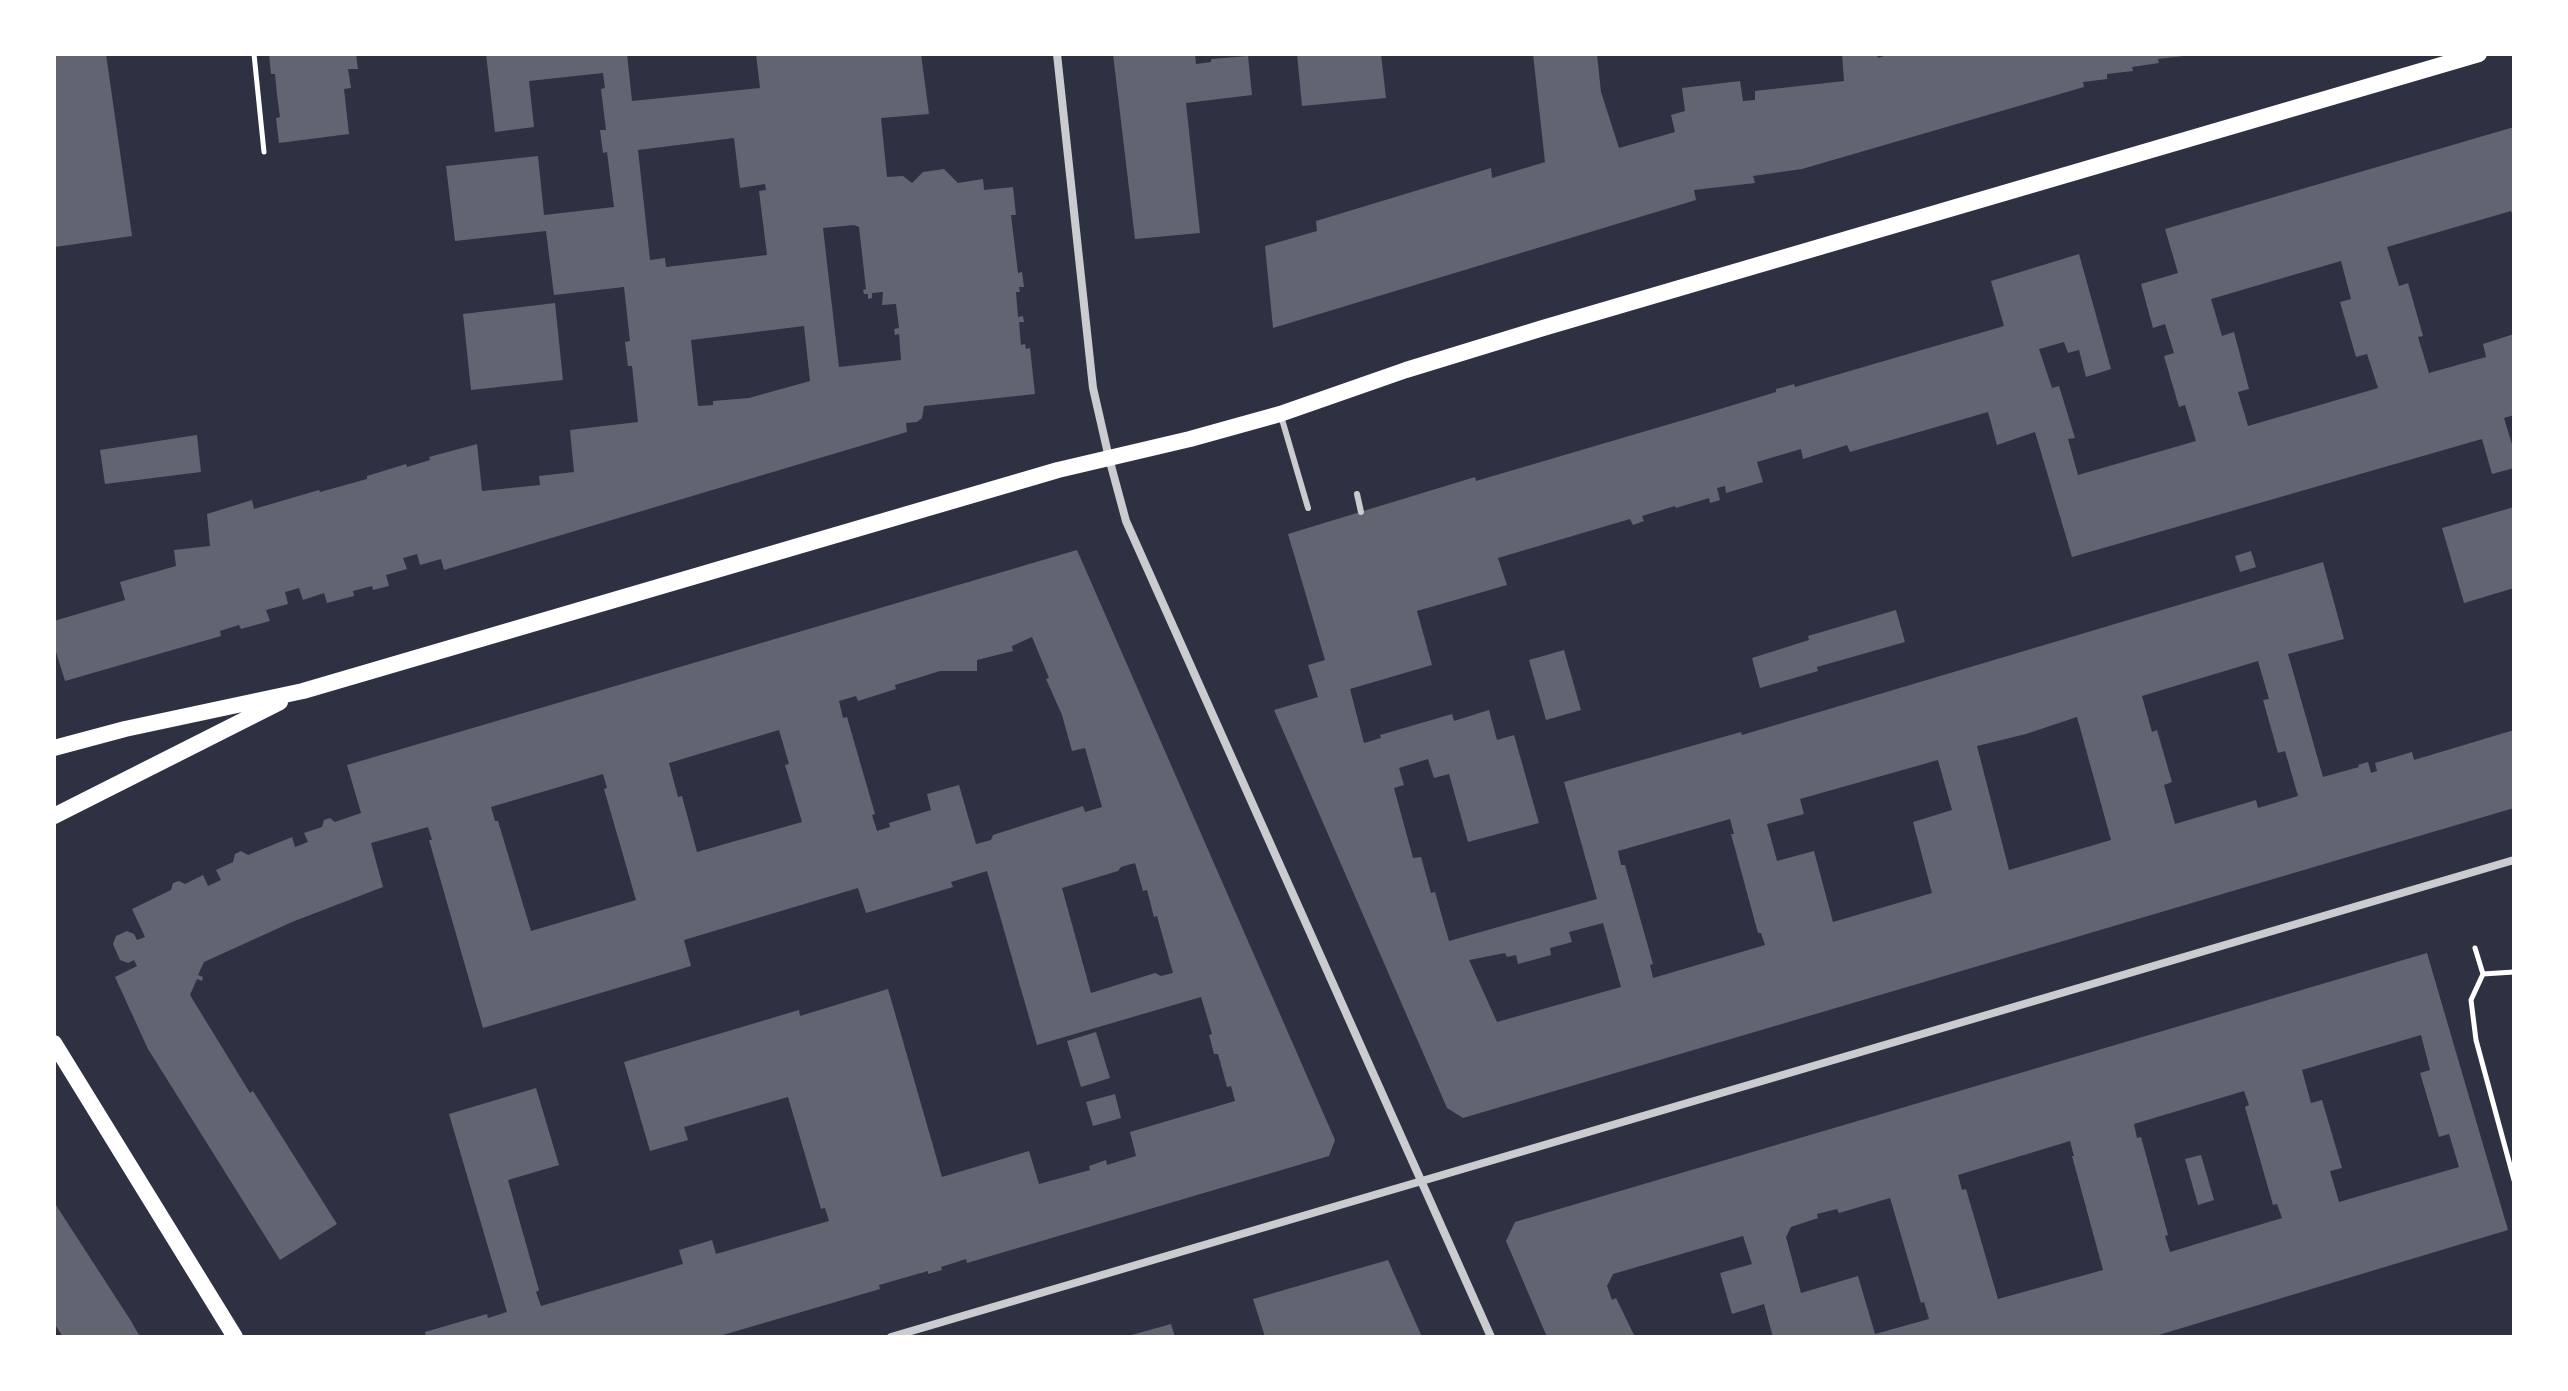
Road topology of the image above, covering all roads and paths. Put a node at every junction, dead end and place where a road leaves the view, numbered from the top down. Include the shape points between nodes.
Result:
1 (254, 54) edge
2 (1057, 54) edge
3 (2479, 54) edge
4 (264, 152) dead end
5 (1280, 414) junction
6 (1109, 458) junction
7 (1357, 494) dead end
8 (1308, 508) dead end
9 (1361, 512) dead end
10 (303, 691) junction
11 (54, 748) edge
12 (54, 816) edge
13 (2514, 860) edge
14 (2475, 948) dead end
15 (2514, 972) edge
16 (2483, 974) junction
17 (54, 1043) edge
18 (2514, 1180) edge
19 (1422, 1181) junction
20 (235, 1337) edge
21 (891, 1337) edge
22 (1491, 1337) edge

1 - 4 path
2 - 6 street via 1088,352
3 - 5 main road via 1543,328
5 - 6 main road
5 - 8 lane
6 - 10 main road
6 - 19 street via 1126,521
7 - 9 lane
10 - 11 main road
10 - 12 main road
13 - 19 street
14 - 16 path
15 - 16 path
16 - 18 path via 2471,1000 2476,1040
17 - 20 main road
19 - 21 street
19 - 22 street

